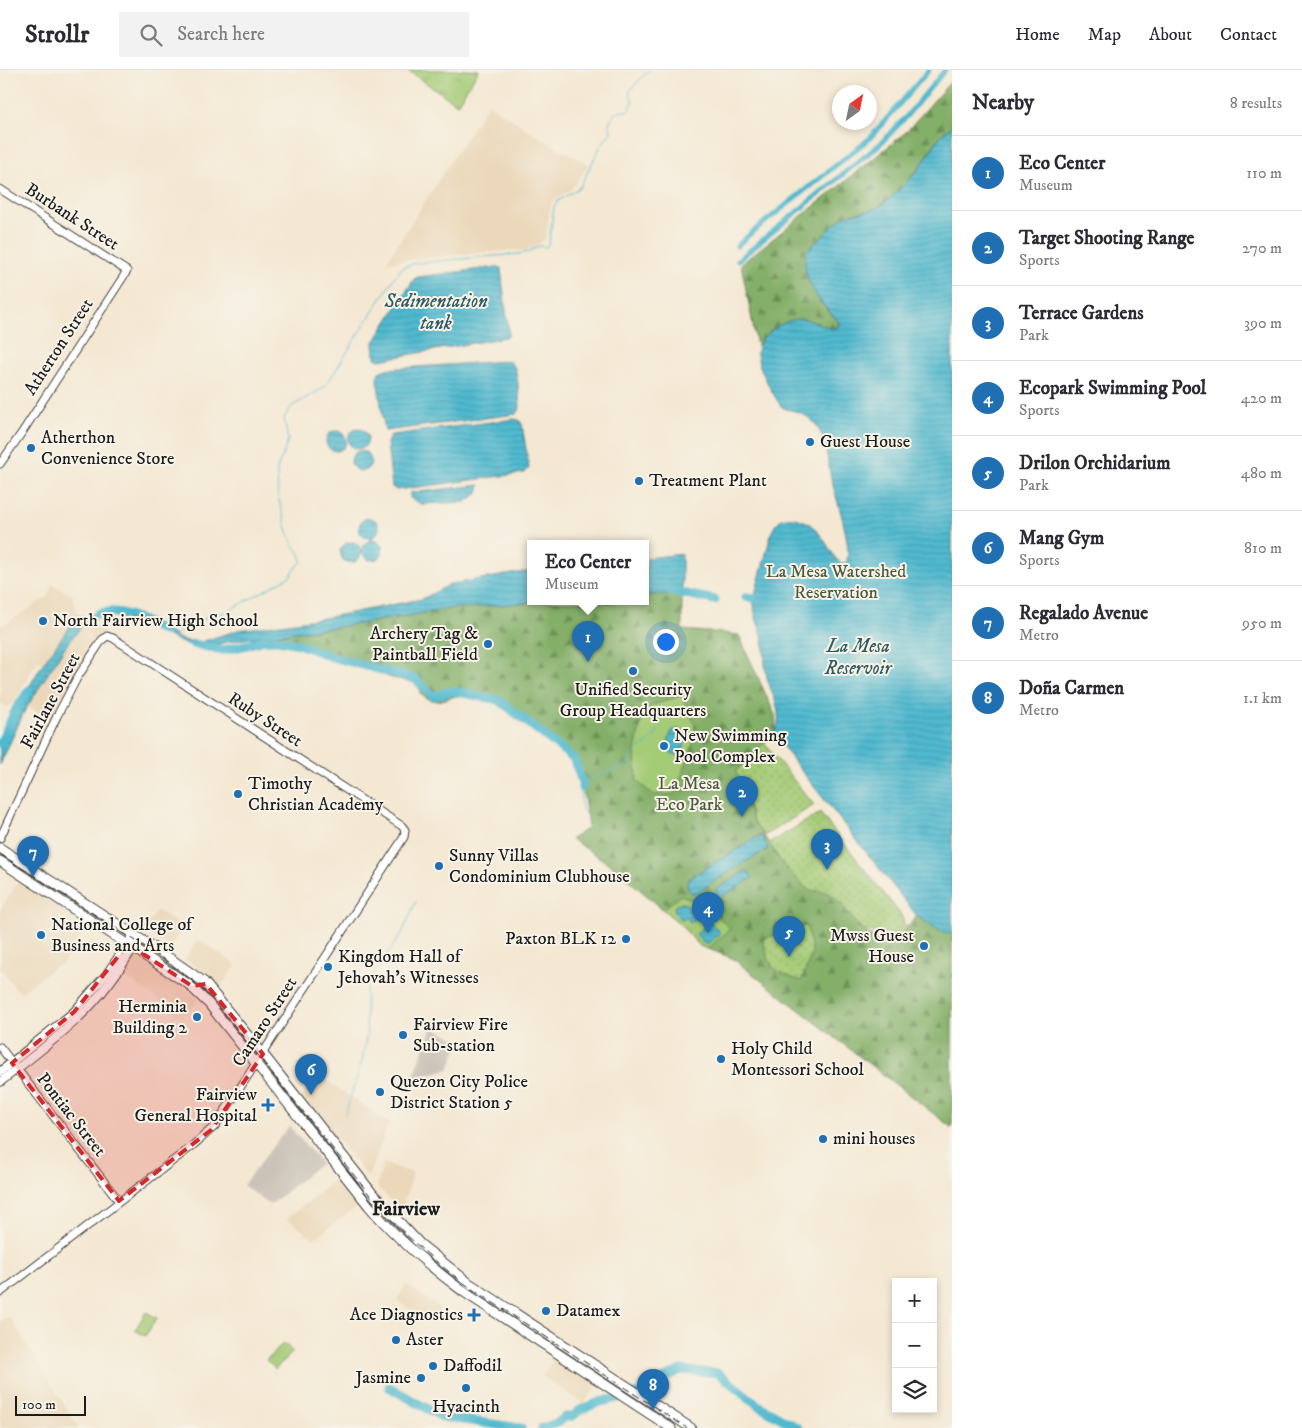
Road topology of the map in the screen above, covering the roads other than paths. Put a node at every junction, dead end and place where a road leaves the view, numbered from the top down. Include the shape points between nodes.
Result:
1 (0, 189) edge
2 (127, 271) joint
3 (0, 464) edge
4 (107, 636) joint
5 (406, 830) joint
6 (0, 838) edge
7 (0, 848) edge
8 (0, 861) edge
9 (137, 936) junction
10 (131, 946) junction
11 (201, 979) junction
12 (193, 988) junction
13 (0, 1047) edge
14 (262, 1054) junction
15 (256, 1064) junction
16 (15, 1066) junction
17 (0, 1072) edge
18 (0, 1082) edge
19 (119, 1201) junction
20 (0, 1293) edge
21 (671, 1428) edge
22 (691, 1428) edge

1 - 2 street, Burbank Street
2 - 3 street, Atherton Street
4 - 5 street, Ruby Street
4 - 6 street, Fairlane Street via 57,716
5 - 14 street, Camaro Street
7 - 9 main road
8 - 10 main road
9 - 10 main road
9 - 11 main road
10 - 12 main road
10 - 16 main road via 74,1012
11 - 12 main road
11 - 14 main road
12 - 15 main road
13 - 16 street, Pontiac Street
14 - 15 street, Camaro Street
14 - 22 main road via 366,1186 420,1244 469,1283
15 - 19 street, Camaro Street via 211,1130
15 - 21 main road via 368,1206 415,1253 464,1292
16 - 17 main road
16 - 18 main road
16 - 19 street, Pontiac Street
19 - 20 street, Camaro Street

